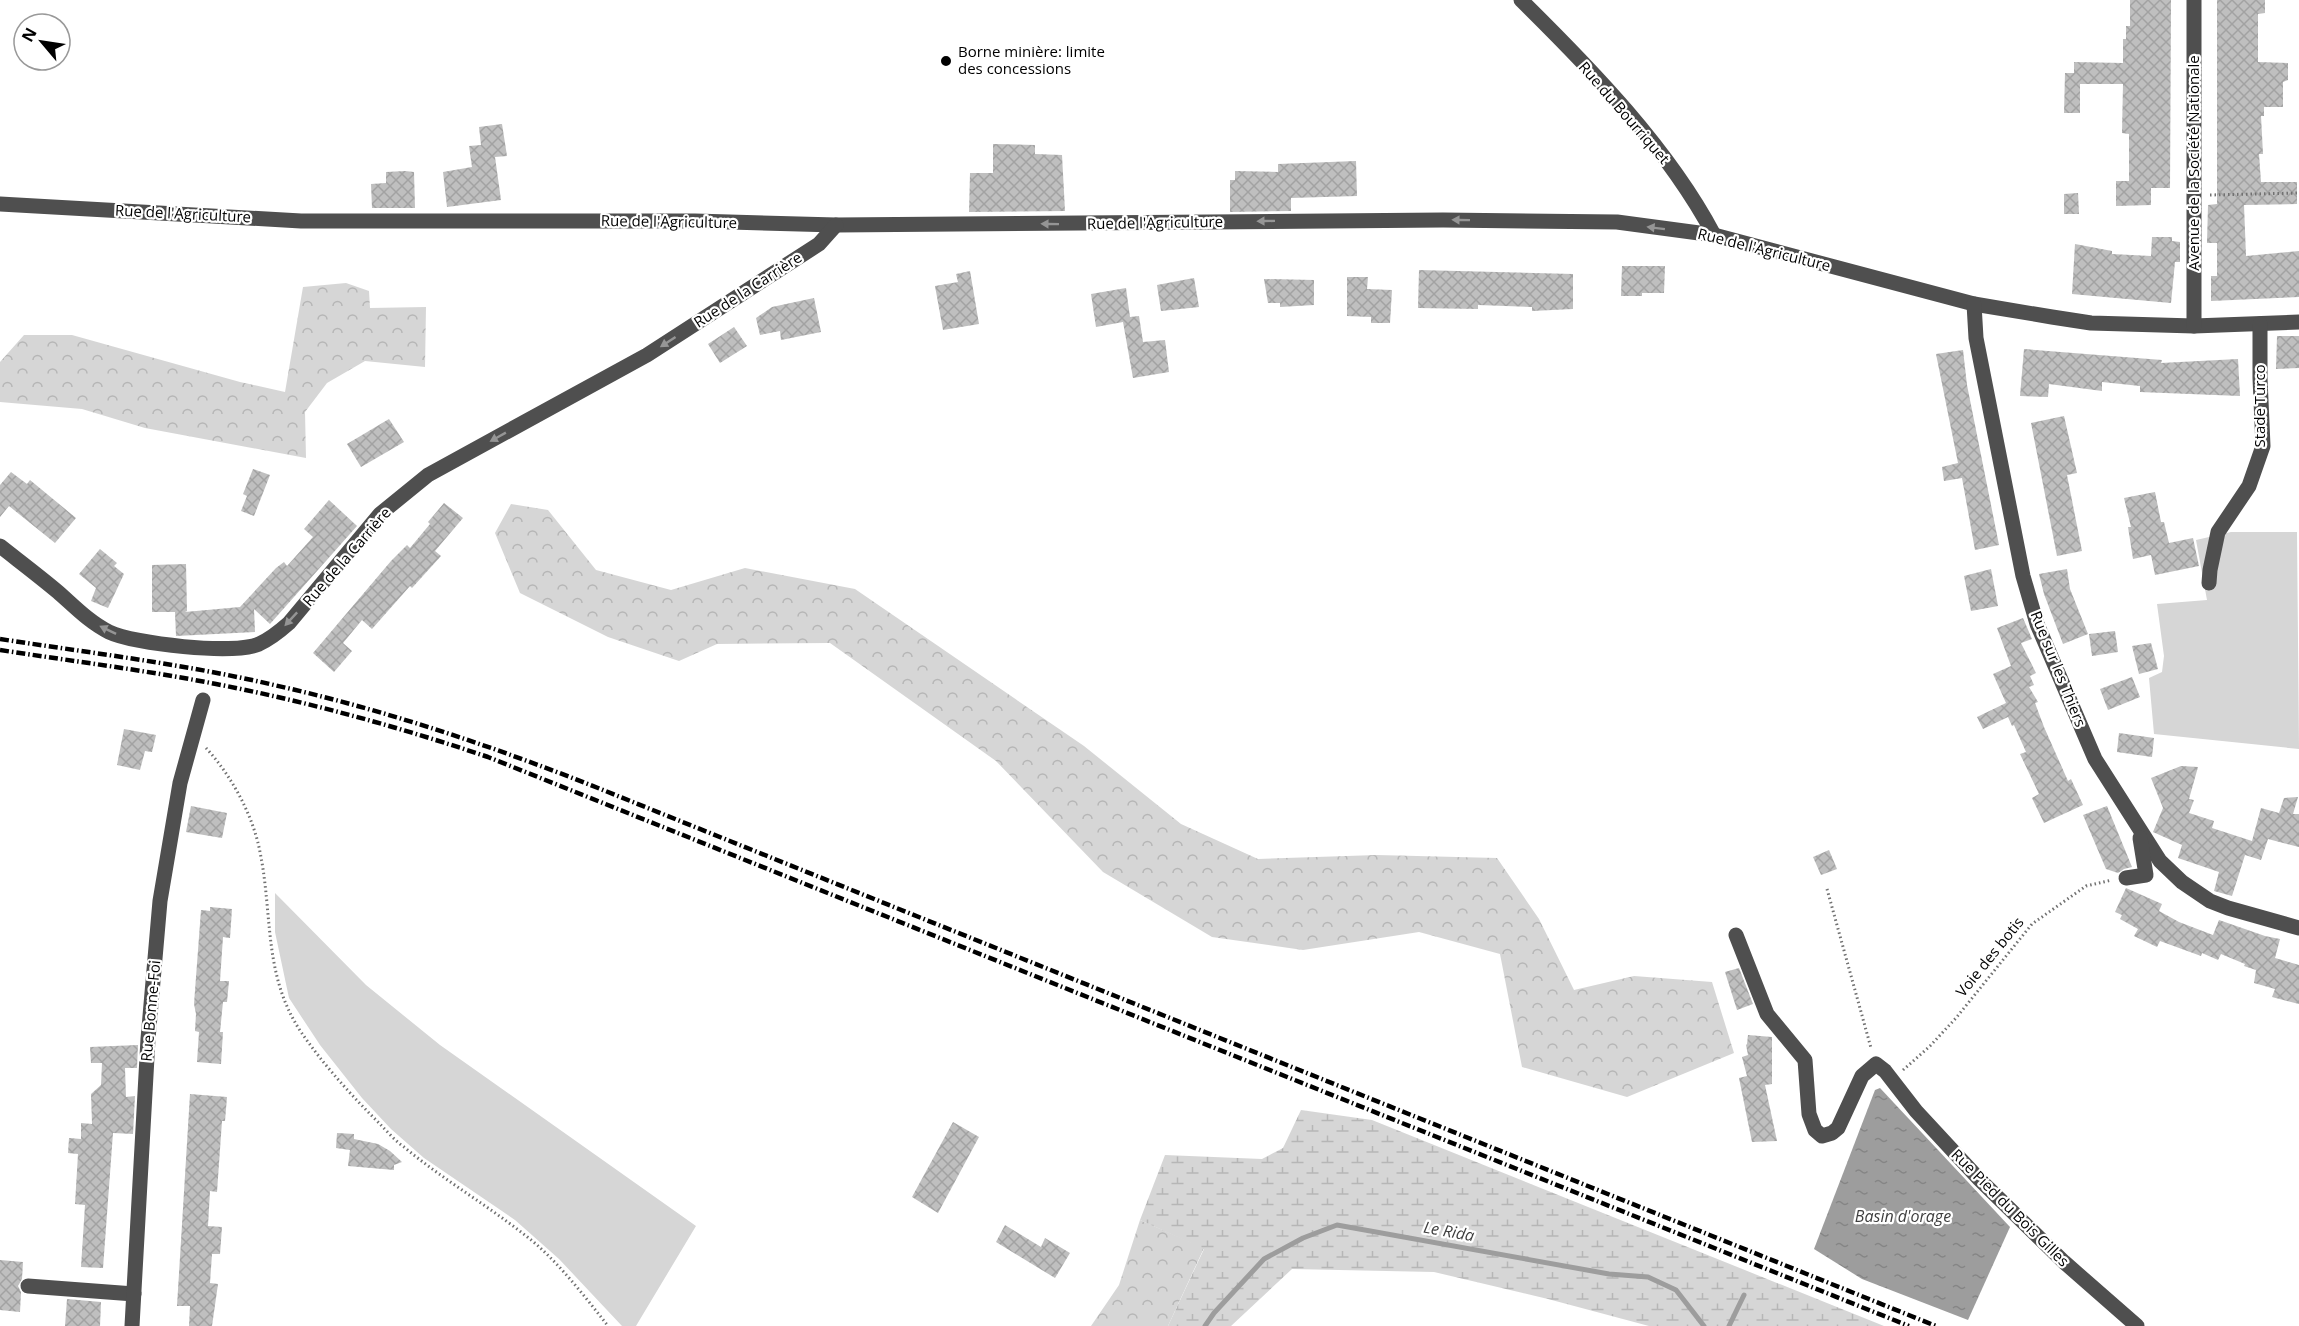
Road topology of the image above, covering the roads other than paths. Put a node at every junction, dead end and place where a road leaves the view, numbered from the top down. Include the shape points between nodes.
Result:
1 (1521, 0) edge
2 (2194, 0) edge
3 (0, 204) edge
4 (836, 225) junction
5 (1714, 235) junction
6 (1974, 304) junction
7 (2299, 322) edge
8 (2260, 324) junction
9 (2194, 326) junction
10 (0, 546) edge
11 (2209, 583) dead end
12 (203, 700) dead end
13 (2139, 832) junction
14 (2126, 878) road end
15 (2299, 928) edge
16 (1736, 935) dead end
17 (28, 1286) dead end
18 (134, 1294) junction
19 (132, 1326) edge
20 (2137, 1326) edge

1 - 5 street, Rue du Bourriquet via 1633,119 1681,179
2 - 9 street, Avenue de la Société Nationale
3 - 4 street, Rue de l'Agriculture via 302,221
5 -> 4 street, Rue de l'Agriculture via 1617,222 1443,220
4 -> 10 street, Rue de la Carrière via 819,244 647,355 428,475 380,514 289,623 258,645 217,650 110,632 86,618
5 - 6 street, Rue de l'Agriculture
6 - 9 street, Rue de l'Agriculture via 2091,323
6 - 13 street, Rue sur les Thiers via 1976,338 2022,576 2037,624 2095,759
7 - 8 street, Rue de l'Agriculture
8 - 9 street, Rue de l'Agriculture
8 - 11 street, Stade Turco via 2263,446 2249,486 2218,532
12 - 18 street, Rue Bonne-Foi via 180,783 160,901
13 - 14 street via 2146,875
13 - 15 street, Rue sur les Thiers via 2160,861 2210,901
16 - 20 street, Rue Pied du Bois Gilles via 1767,1014 1805,1060 1809,1114 1815,1130 1822,1136 1838,1128 1862,1076 1876,1064 1987,1187
17 - 18 street
18 - 19 street, Rue Bonne-Foi

